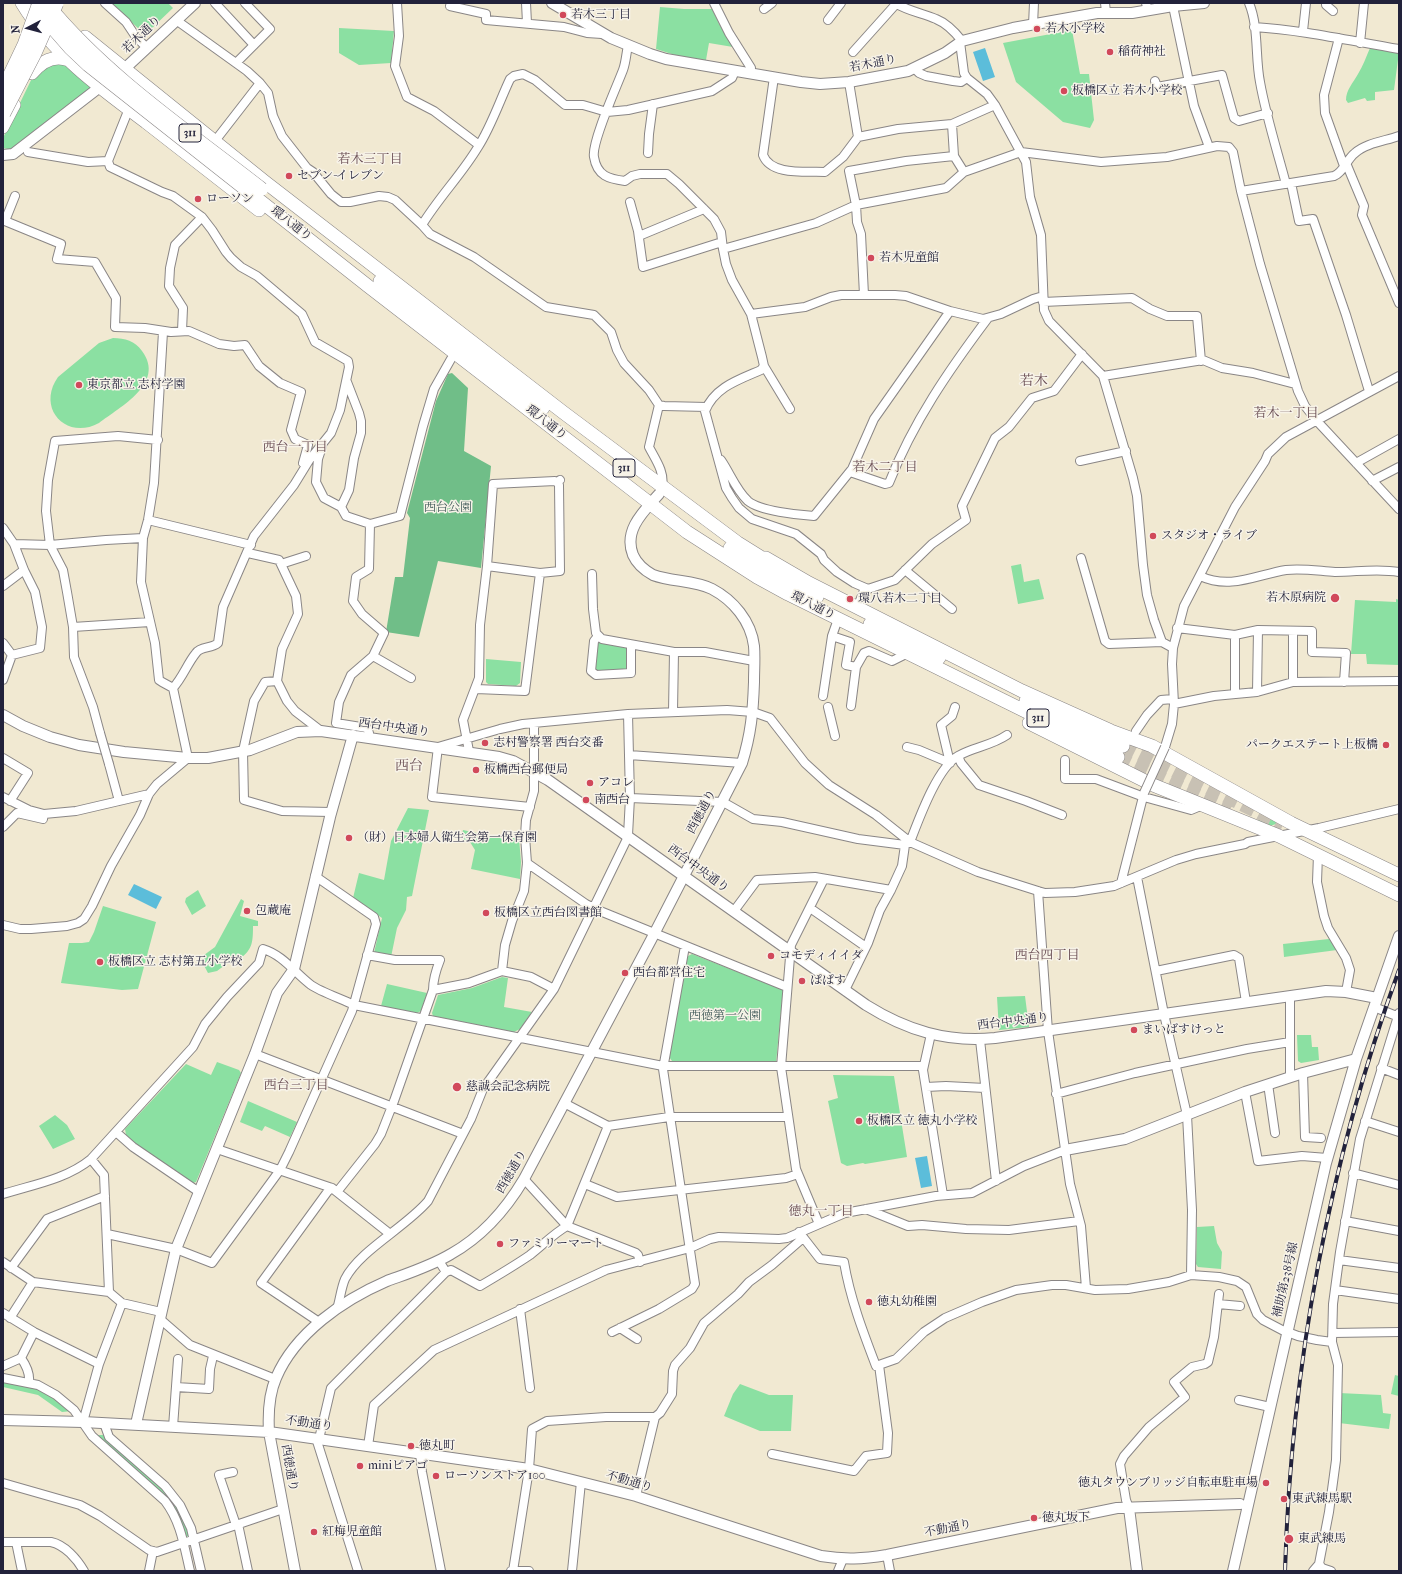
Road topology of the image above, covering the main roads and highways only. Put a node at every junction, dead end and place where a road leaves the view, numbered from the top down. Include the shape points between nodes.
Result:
1 (22, 3) edge
2 (40, 3) edge
3 (46, 3) edge
4 (58, 5) edge
5 (32, 7) edge
6 (48, 38) junction
7 (69, 60) junction
8 (4, 73) edge
9 (32, 73) junction
10 (3, 91) edge
11 (3, 113) edge
12 (3, 128) edge
13 (258, 192) junction
14 (335, 252) junction
15 (602, 467) junction
16 (657, 495) junction
17 (916, 646) junction
18 (958, 679) junction
19 (1021, 694) junction
20 (1269, 811) junction
21 (1257, 827) junction
22 (1399, 875) edge
23 (1399, 895) edge

1 - 5 main road
2 - 10 highway, bridge via 25,45
3 - 13 main road, 環八通り / 311, bridge via 95,56
4 - 6 main road
4 - 11 highway, bridge
4 - 13 main road via 80,33 215,141
5 - 6 main road
5 - 8 main road via 22,38
5 - 13 main road, 環八通り / 311, bridge via 88,65
6 - 7 main road
6 - 9 main road
7 - 9 main road via 59,57 49,60 39,65
7 - 13 main road via 128,109
9 - 12 main road
13 - 14 main road, 環八通り / 311
13 - 14 main road
13 - 14 main road via 300,213
13 - 14 main road via 281,223
14 - 15 main road, 環八通り / 311
14 - 15 main road via 362,292 554,440
14 - 16 main road, 環八通り / 311
14 - 16 main road via 467,340 564,413
15 - 16 main road, 環八通り / 311
16 - 17 main road via 762,558 857,608
16 - 17 main road, 環八通り / 311 via 748,561
16 - 17 main road, 環八通り / 311 via 708,547 757,577 838,619
17 - 18 main road, 環八通り / 311
17 - 19 main road, 環八通り / 311
17 - 19 main road
18 - 19 main road, 環八通り / 311 via 1121,752
18 - 21 main road via 1006,711 1153,785
19 - 20 main road via 1152,746
20 - 21 main road via 1261,810 1253,817
20 - 22 main road
21 - 23 main road

